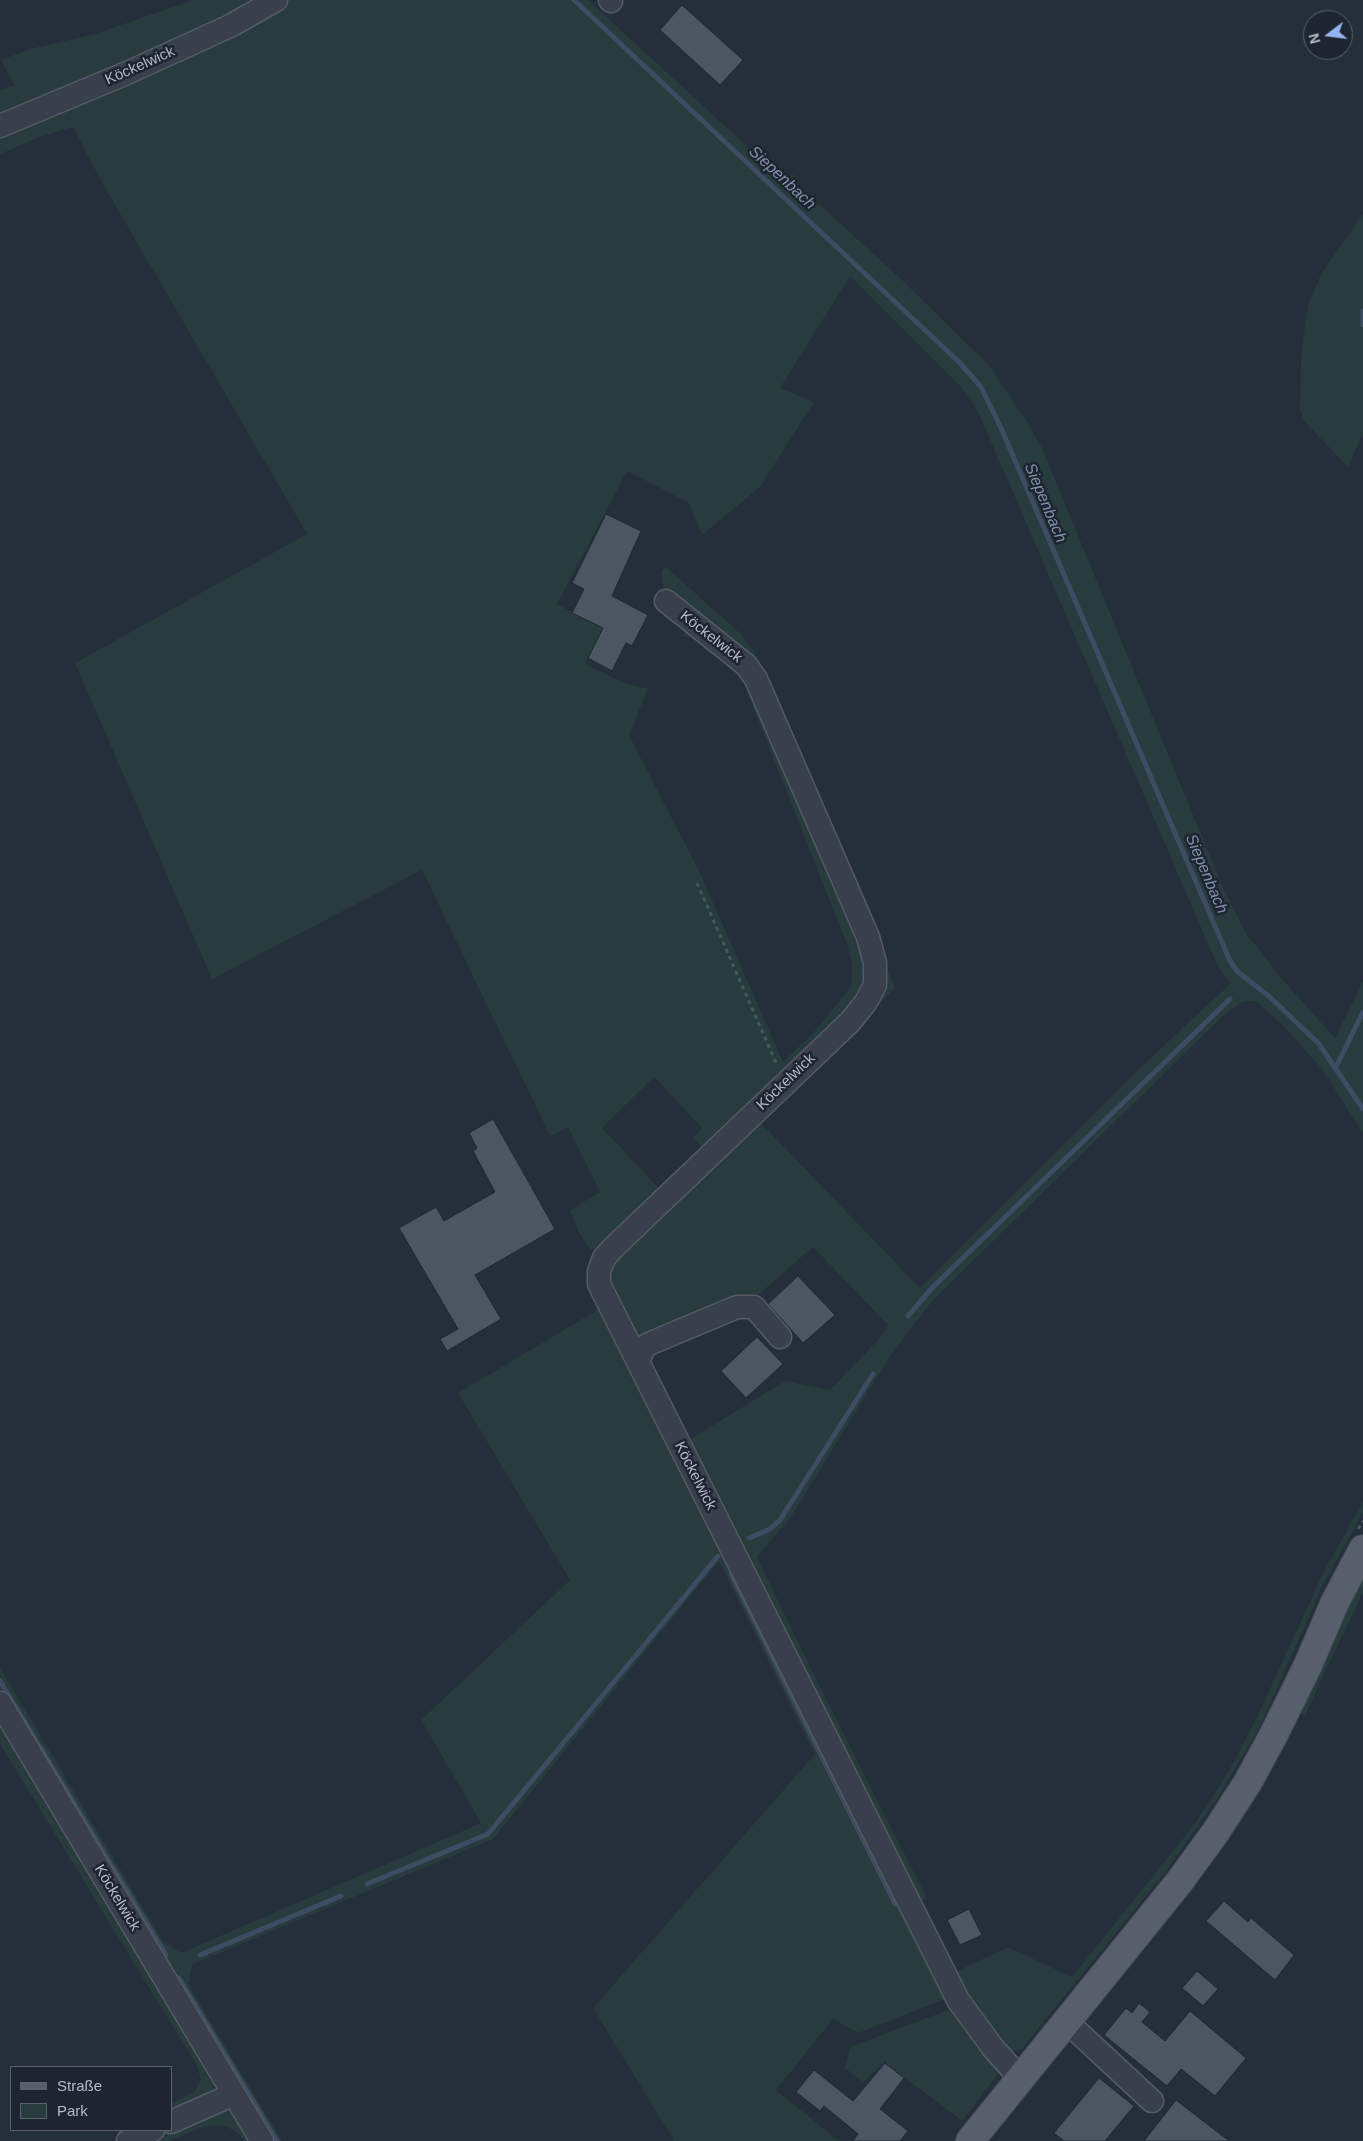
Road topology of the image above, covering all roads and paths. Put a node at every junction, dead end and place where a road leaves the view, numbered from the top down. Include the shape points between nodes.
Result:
1 (276, 0) edge
2 (0, 126) edge
3 (666, 601) dead end
4 (697, 883) dead end
5 (788, 1081) junction
6 (780, 1337) dead end
7 (638, 1361) junction
8 (1363, 1521) edge
9 (1360, 1541) edge
10 (0, 1703) edge
11 (1067, 2022) junction
12 (1021, 2079) junction
13 (234, 2094) junction
14 (1152, 2101) dead end
15 (172, 2122) edge
16 (151, 2131) edge
17 (128, 2141) edge
18 (262, 2141) edge
19 (970, 2141) edge

1 - 2 street, Köckelwick via 213,34
3 - 5 street, Köckelwick via 746,665 756,679 868,937 875,963 875,985 866,1002 850,1022
4 - 5 path via 778,1066
5 - 7 street, Köckelwick via 604,1258 599,1271 600,1284
6 - 7 street via 754,1307 737,1307 645,1346
7 - 12 street, Köckelwick via 958,2000 993,2048
8 - 9 path
9 - 11 main road via 1308,1665 1248,1782 1180,1881
10 - 13 street, Köckelwick
11 - 12 main road
11 - 14 street
12 - 19 main road
13 - 15 street
13 - 18 street, Köckelwick
16 - 17 street

